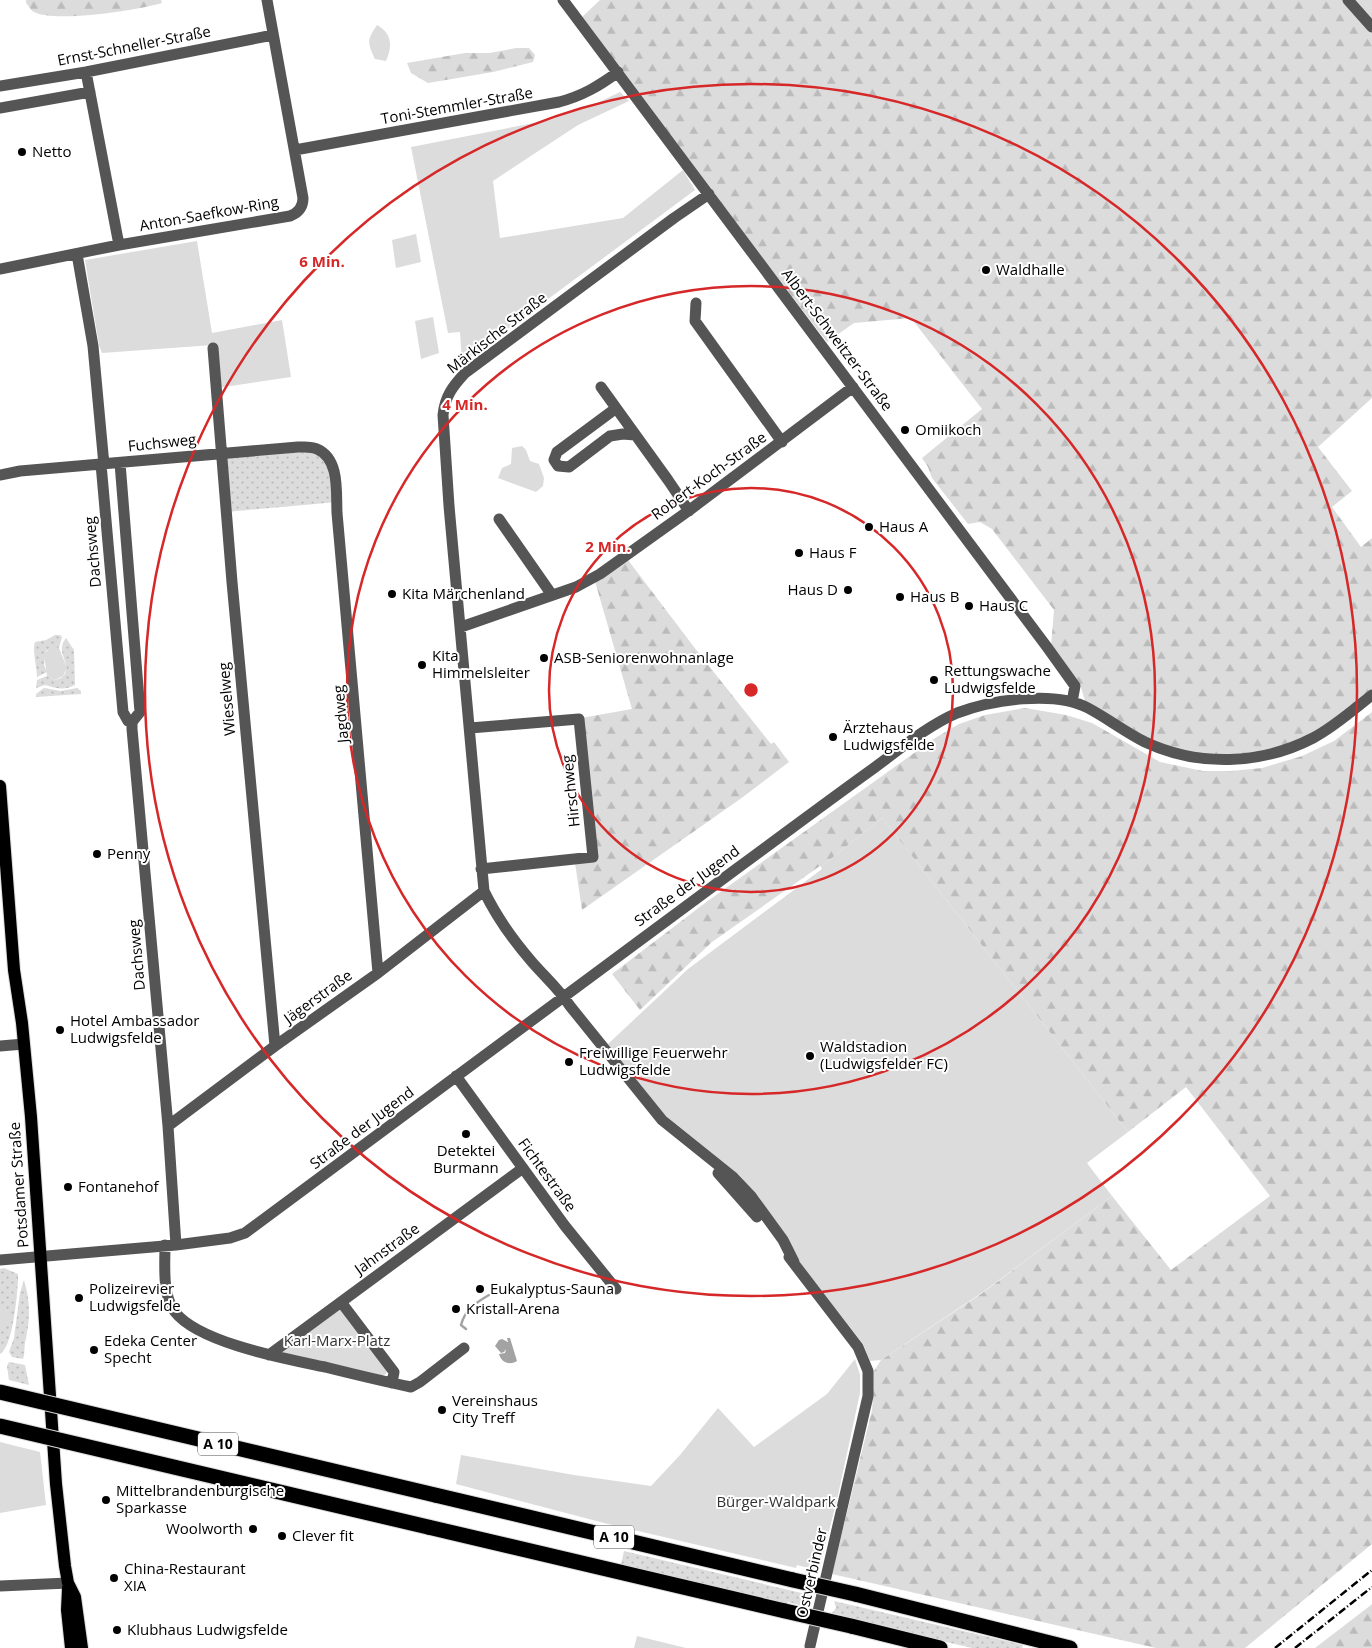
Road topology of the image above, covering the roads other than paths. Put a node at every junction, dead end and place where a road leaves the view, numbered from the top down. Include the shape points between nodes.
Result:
1 (267, 0) edge
2 (563, 0) edge
3 (1348, 0) edge
4 (1372, 27) edge
5 (273, 35) junction
6 (86, 72) junction
7 (618, 72) junction
8 (0, 86) edge
9 (90, 92) junction
10 (0, 108) edge
11 (295, 150) junction
12 (709, 194) junction
13 (119, 245) junction
14 (77, 254) junction
15 (0, 269) edge
16 (696, 303) dead end
17 (213, 348) dead end
18 (853, 387) junction
19 (600, 388) dead end
20 (615, 409) junction
21 (634, 435) junction
22 (782, 442) junction
23 (221, 453) junction
24 (326, 455) joint
25 (120, 463) junction
26 (102, 464) junction
27 (0, 475) edge
28 (689, 511) junction
29 (499, 519) dead end
30 (552, 595) junction
31 (461, 628) junction
32 (1372, 695) edge
33 (1072, 702) junction
34 (132, 722) junction
35 (470, 728) junction
36 (0, 786) edge
37 (482, 869) junction
38 (484, 891) junction
39 (378, 973) junction
40 (564, 997) junction
41 (24, 1044) junction
42 (0, 1046) edge
43 (276, 1046) junction
44 (456, 1076) junction
45 (168, 1126) junction
46 (522, 1168) junction
47 (171, 1245) junction
48 (40, 1257) junction
49 (0, 1260) edge
50 (616, 1289) dead end
51 (341, 1302) junction
52 (464, 1348) dead end
53 (269, 1354) junction
54 (392, 1383) junction
55 (0, 1392) edge
56 (0, 1426) edge
57 (68, 1583) junction
58 (0, 1586) edge
59 (71, 1648) edge
60 (82, 1648) edge
61 (808, 1648) edge
62 (940, 1648) edge
63 (1070, 1648) edge

1 - 5 street, Anton-Saefkow-Ring
2 - 7 street, Albert-Schweitzer-Straße
3 - 4 street
5 - 6 street, Ernst-Schneller-Straße
5 - 11 street, Anton-Saefkow-Ring
6 - 8 street, Ernst-Schneller-Straße
6 - 9 street
7 - 11 street, Toni-Stemmler-Straße via 592,90 559,102
7 - 12 street, Albert-Schweitzer-Straße
9 - 10 street
9 - 13 street
11 - 13 street, Anton-Saefkow-Ring via 303,198 296,213
12 - 18 street, Albert-Schweitzer-Straße
12 - 31 street, Märkische Straße via 465,373 451,388 443,414
13 - 14 street, Anton-Saefkow-Ring
14 - 15 street, Anton-Saefkow-Ring
14 - 26 street, Dachsweg via 93,346
16 - 22 street, Robert-Koch-Straße via 695,321
17 - 23 street, Wieselweg
18 - 22 street, Robert-Koch-Straße
18 - 33 street, Albert-Schweitzer-Straße via 1075,686
19 - 20 street
20 - 21 street
20 - 21 street via 557,452 554,460 558,466 568,467 610,436
21 - 28 street
22 - 28 street, Robert-Koch-Straße
23 - 24 street, Fuchsweg via 298,447 317,449
23 - 25 street, Fuchsweg
23 - 43 street, Wieselweg
24 - 39 street, Jagdweg via 334,468 336,482
25 - 26 street, Fuchsweg
25 - 34 street, Dachsweg via 140,712
26 - 27 street, Fuchsweg
26 - 34 street, Dachsweg via 123,712
28 - 30 street, Robert-Koch-Straße via 600,574
29 - 30 street
30 - 31 street, Robert-Koch-Straße
31 - 35 street
32 - 33 street, Straße der Jugend via 1328,729 1295,747 1260,757 1230,760 1188,756 1163,749
33 - 40 street, Straße der Jugend via 1009,700 962,712 938,723
34 - 45 street, Dachsweg
35 - 37 street
35 - 37 street, Hirschweg via 578,719 592,857
36 - 41 main road, Potsdamer Straße via 14,970
37 - 38 street
38 - 39 street, Jägerstraße
38 - 40 street via 493,910 521,948
39 - 43 street, Jägerstraße
40 - 44 street, Straße der Jugend
40 - 61 street, Ostverbinder via 662,1120 695,1147 749,1206 858,1347 868,1371 866,1406
41 - 42 street
41 - 48 main road, Potsdamer Straße
43 - 45 street, Jägerstraße
44 - 46 street, Fichtestraße
44 - 47 street, Straße der Jugend via 245,1233 230,1238
45 - 47 street, Dachsweg
46 - 50 street, Fichtestraße
46 - 51 street, Jahnstraße
47 - 48 street, Straße der Jugend
47 - 53 street, Dachsweg via 167,1294 176,1313 186,1322 224,1341
48 - 49 street, Straße der Jugend
48 - 57 main road, Potsdamer Straße via 56,1484
51 - 53 street, Jahnstraße
51 - 54 street via 394,1372
52 - 54 street, Dachsweg via 415,1385
53 - 54 street, Dachsweg
55 - 63 highway, A 10, bridge
56 - 62 highway, A 10, bridge
57 - 58 street
57 - 59 main road, Potsdamer Straße
57 - 60 main road, Potsdamer Straße via 75,1597

